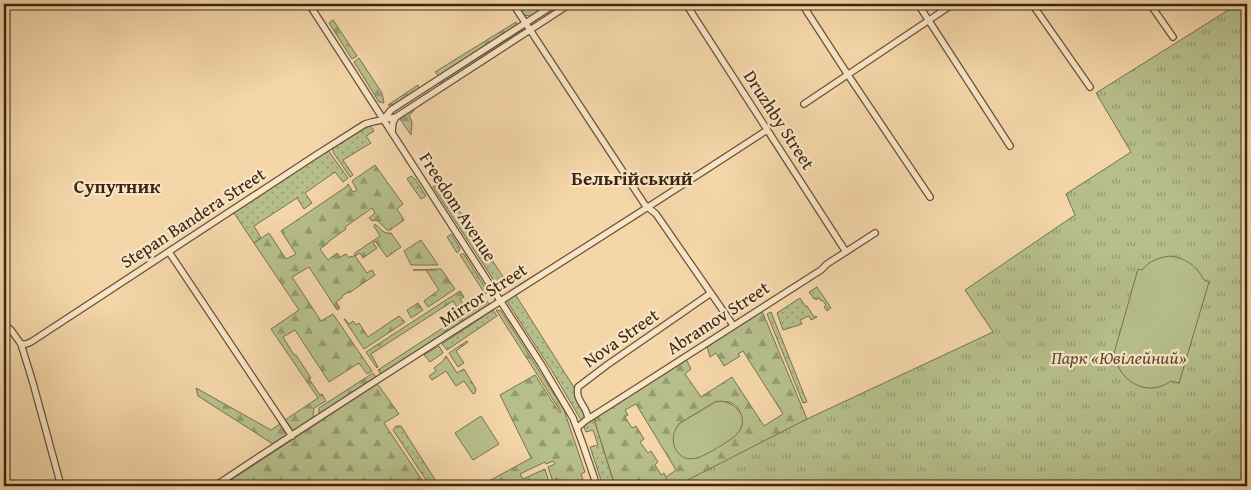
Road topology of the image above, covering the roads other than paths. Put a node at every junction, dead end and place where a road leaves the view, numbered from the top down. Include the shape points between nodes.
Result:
1 (309, 4) edge
2 (513, 4) edge
3 (555, 4) edge
4 (570, 4) edge
5 (686, 4) edge
6 (802, 4) edge
7 (918, 4) edge
8 (953, 4) edge
9 (1032, 4) edge
10 (1150, 4) edge
11 (928, 19) junction
12 (525, 23) junction
13 (530, 30) junction
14 (1173, 36) dead end
15 (848, 75) junction
16 (436, 81) junction
17 (1090, 87) dead end
18 (440, 89) junction
19 (804, 104) dead end
20 (376, 108) junction
21 (391, 110) junction
22 (396, 117) junction
23 (383, 120) junction
24 (768, 130) junction
25 (392, 133) junction
26 (1010, 146) dead end
27 (930, 197) dead end
28 (648, 208) junction
29 (875, 233) dead end
30 (168, 252) junction
31 (846, 252) junction
32 (711, 293) junction
33 (500, 301) junction
34 (4, 324) edge
35 (733, 326) junction
36 (20, 344) junction
37 (588, 419) junction
38 (577, 428) junction
39 (292, 436) junction
40 (60, 486) edge
41 (215, 486) edge
42 (597, 486) edge

1 - 20 street, Freedom Avenue
2 - 12 street
3 - 12 street
4 - 13 street
5 - 24 street, Druzhby Street
6 - 15 street
7 - 11 street
8 - 11 street
9 - 17 street
10 - 14 street
11 - 15 street
11 - 26 street
12 - 13 street
12 - 16 street
13 - 18 street
13 - 28 street
15 - 19 street
15 - 27 street
16 - 18 street
16 - 21 street
18 - 22 street
20 - 21 street
20 - 23 street, Freedom Avenue
21 - 23 street
22 - 23 street, Stepan Bandera Street
22 - 25 street
23 - 25 street, Freedom Avenue
23 - 30 street, Stepan Bandera Street via 366,124
24 - 28 street, Mirror Street
24 - 31 street, Druzhby Street
25 - 33 street, Freedom Avenue
28 - 32 street via 656,214
28 - 33 street, Mirror Street
29 - 31 street, Abramov Street
30 - 36 street, Stepan Bandera Street via 31,342
30 - 39 street
31 - 35 street, Abramov Street
32 - 35 street
32 - 37 street, Nova Street via 578,387 578,397
33 - 38 street, Freedom Avenue via 560,395
33 - 39 street, Mirror Street
34 - 36 street
35 - 37 street, Abramov Street
36 - 40 street
37 - 38 street, Abramov Street
38 - 42 street, Freedom Avenue
39 - 41 street, Mirror Street

